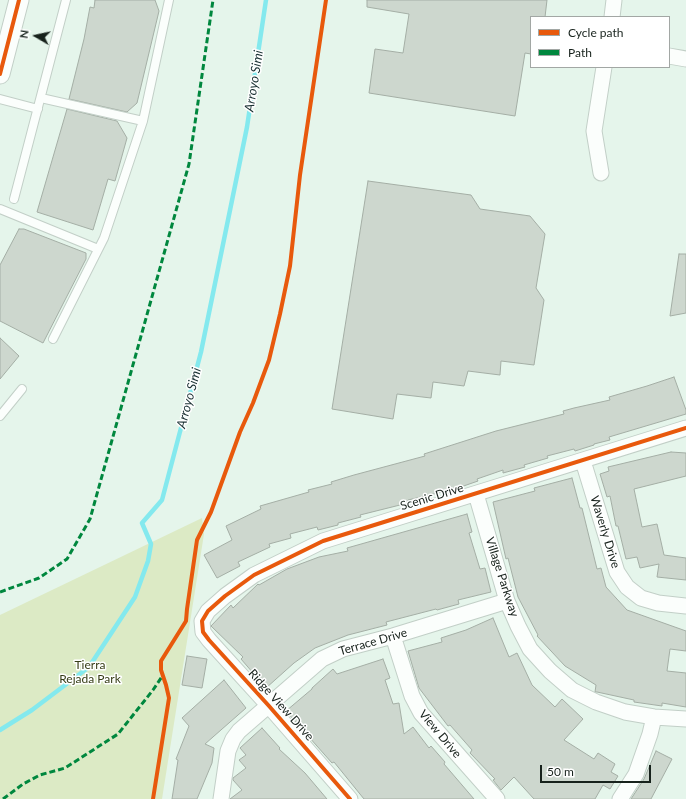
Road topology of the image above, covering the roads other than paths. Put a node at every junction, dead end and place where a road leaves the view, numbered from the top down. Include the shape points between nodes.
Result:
1 (19, 0) edge
2 (66, 0) edge
3 (169, 0) edge
4 (614, 0) edge
5 (612, 16) edge
6 (670, 56) edge
7 (686, 59) edge
8 (604, 68) edge
9 (1, 69) edge
10 (41, 98) junction
11 (0, 99) edge
12 (38, 109) junction
13 (143, 121) junction
14 (601, 173) dead end
15 (14, 199) dead end
16 (0, 209) edge
17 (98, 250) junction
18 (52, 339) dead end
19 (22, 389) dead end
20 (0, 416) edge
21 (686, 428) edge
22 (583, 461) junction
23 (476, 494) junction
24 (508, 602) junction
25 (686, 606) edge
26 (202, 621) joint
27 (393, 636) junction
28 (269, 706) junction
29 (654, 717) junction
30 (686, 719) edge
31 (221, 799) edge
32 (350, 799) edge
33 (497, 799) edge
34 (620, 799) edge

1 - 9 street
2 - 10 lane
3 - 13 lane
4 - 5 street
6 - 7 street
8 - 14 street via 594,131
10 - 12 lane
10 - 13 lane
11 - 12 lane
12 - 15 lane
13 - 17 lane
16 - 17 lane
17 - 18 lane
19 - 20 lane
21 - 22 street, Scenic Drive
22 - 23 street, Scenic Drive
22 - 25 street, Waverly Drive via 617,572 627,587 641,598
23 - 24 street, Village Parkway
23 - 26 street, Scenic Drive via 316,544 254,575 208,611
24 - 27 street, Terrace Drive
24 - 29 street, Village Parkway via 530,649 572,690 625,712
26 - 28 street, Ridge View Drive via 203,632 208,640
27 - 28 street, Terrace Drive via 343,649 322,659
27 - 33 street, View Drive via 412,696 421,713
28 - 31 street, Terrace Drive via 233,739 228,751
28 - 32 street, Ridge View Drive
29 - 30 street, Village Parkway
29 - 34 street via 636,774

